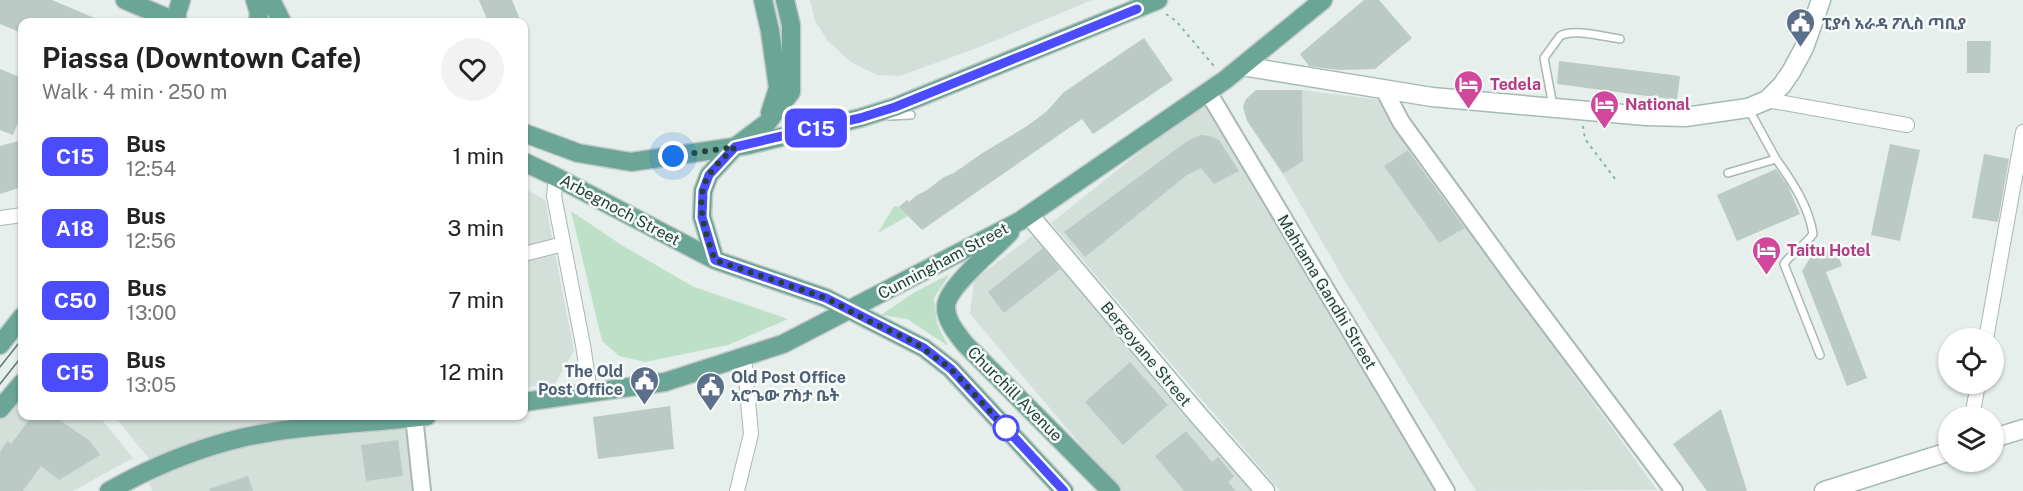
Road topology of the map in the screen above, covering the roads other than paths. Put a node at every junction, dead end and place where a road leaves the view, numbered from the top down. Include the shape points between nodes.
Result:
1 (120, 0) edge
2 (125, 0) edge
3 (181, 0) edge
4 (763, 0) edge
5 (785, 0) edge
6 (1323, 0) edge
7 (1821, 0) edge
8 (270, 1) edge
9 (1154, 2) edge
10 (140, 18) edge
11 (168, 18) edge
12 (177, 18) edge
13 (258, 18) edge
14 (280, 18) edge
15 (1620, 39) dead end
16 (1242, 66) junction
17 (1385, 91) junction
18 (1208, 92) junction
19 (1767, 100) junction
20 (1748, 108) junction
21 (1553, 109) junction
22 (911, 115) dead end
23 (860, 118) junction
24 (767, 123) junction
25 (1907, 125) dead end
26 (2023, 132) edge
27 (528, 134) edge
28 (735, 147) junction
29 (1776, 159) junction
30 (528, 164) edge
31 (1728, 173) dead end
32 (556, 177) junction
33 (18, 216) edge
34 (0, 218) edge
35 (1025, 218) junction
36 (563, 244) junction
37 (528, 253) edge
38 (715, 260) junction
39 (956, 286) joint
40 (850, 310) junction
41 (18, 322) edge
42 (1988, 328) edge
43 (0, 345) edge
44 (1820, 355) dead end
45 (744, 357) junction
46 (18, 388) edge
47 (590, 392) junction
48 (528, 401) edge
49 (0, 409) edge
50 (381, 420) edge
51 (419, 420) edge
52 (2023, 429) edge
53 (2004, 435) edge
54 (1938, 455) edge
55 (109, 491) edge
56 (422, 491) edge
57 (737, 491) edge
58 (1064, 491) edge
59 (1111, 491) edge
60 (1265, 491) edge
61 (1446, 491) edge
62 (1674, 491) edge
63 (1824, 491) edge

1 - 10 main road
2 - 11 main road
3 - 12 main road
4 - 24 main road via 777,88
5 - 24 main road via 791,25 791,92
6 - 16 main road, Cunningham Street
7 - 19 main road via 1796,64
8 - 13 main road
8 - 14 main road
9 - 23 main road, Arbegnoch Street
15 - 21 lane via 1586,33 1560,36 1545,57
16 - 17 main road
16 - 18 main road, Cunningham Street
17 - 21 main road
17 - 62 street via 1408,131
18 - 35 main road, Cunningham Street
18 - 61 street, Mahtama Gandhi Street
19 - 20 main road
19 - 25 street
20 - 21 main road via 1685,117
20 - 29 lane
22 - 23 lane
23 - 28 main road, Arbegnoch Street
24 - 28 main road
26 - 42 street
27 - 28 main road, Arbegnoch Street via 578,153 631,162
28 - 38 main road via 709,175 703,191 702,217
29 - 31 lane
29 - 44 lane via 1794,185 1811,224 1812,234 1807,242 1784,264
30 - 32 main road, Arbegnoch Street
32 - 36 street via 554,196
32 - 38 main road, Arbegnoch Street
33 - 34 street
35 - 39 main road, Cunningham Street
35 - 40 main road, Cunningham Street
35 - 60 main road, Bergoyane Street
36 - 37 street
36 - 47 street
38 - 40 main road, Arbegnoch Street
39 - 59 main road, Churchill Avenue via 946,307 956,332
40 - 45 main road, Cunningham Street via 783,344
40 - 58 main road, Churchill Avenue via 914,342 951,369
41 - 43 main road
45 - 47 main road, Cunningham Street via 665,382
45 - 57 street via 752,434
46 - 49 main road
47 - 48 main road, Cunningham Street
50 - 55 main road via 240,438 188,454
51 - 56 street
52 - 53 main road
54 - 63 main road

